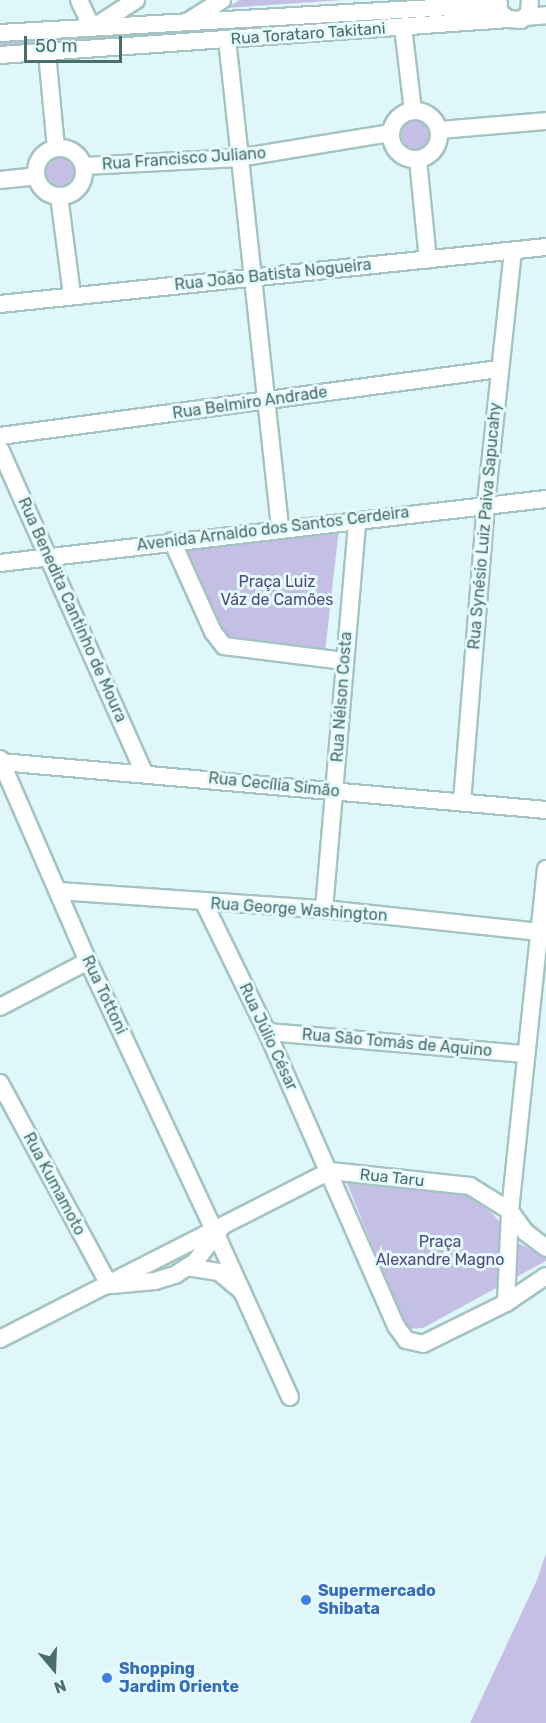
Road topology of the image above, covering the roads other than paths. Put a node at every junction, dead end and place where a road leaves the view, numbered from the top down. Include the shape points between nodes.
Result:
1 (79, 0) edge
2 (136, 0) edge
3 (221, 0) edge
4 (530, 0) edge
5 (500, 2) edge
6 (365, 5) edge
7 (546, 15) edge
8 (525, 17) junction
9 (508, 20) junction
10 (187, 22) junction
11 (403, 27) junction
12 (92, 28) junction
13 (0, 33) edge
14 (227, 39) junction
15 (88, 50) junction
16 (47, 53) junction
17 (0, 55) edge
18 (413, 111) junction
19 (546, 121) edge
20 (439, 130) junction
21 (391, 133) junction
22 (56, 148) junction
23 (238, 158) junction
24 (418, 160) junction
25 (84, 166) junction
26 (36, 176) junction
27 (0, 180) edge
28 (59, 196) junction
29 (546, 247) edge
30 (513, 251) junction
31 (428, 260) junction
32 (252, 276) junction
33 (72, 295) junction
34 (0, 304) edge
35 (499, 369) junction
36 (264, 402) junction
37 (0, 436) edge
38 (0, 449) edge
39 (546, 499) edge
40 (486, 503) junction
41 (357, 521) junction
42 (280, 529) junction
43 (172, 541) junction
44 (48, 556) junction
45 (0, 563) edge
46 (344, 662) junction
47 (1, 760) edge
48 (144, 772) junction
49 (335, 791) junction
50 (462, 802) junction
51 (546, 810) edge
52 (546, 869) edge
53 (58, 891) junction
54 (204, 903) junction
55 (324, 909) junction
56 (540, 932) junction
57 (88, 961) junction
58 (0, 1007) edge
59 (267, 1032) junction
60 (526, 1054) junction
61 (0, 1083) edge
62 (330, 1171) junction
63 (510, 1211) junction
64 (218, 1228) junction
65 (546, 1248) edge
66 (159, 1257) junction
67 (187, 1267) junction
68 (546, 1276) edge
69 (163, 1278) junction
70 (109, 1285) junction
71 (245, 1294) junction
72 (506, 1303) junction
73 (0, 1339) edge
74 (290, 1397) dead end

1 - 12 street
2 - 12 street
3 - 10 street
4 - 8 street
5 - 6 street
5 - 9 street
6 - 10 street
7 - 8 street
8 - 9 street, Rua Torataro Takitani
9 - 11 street, Rua Torataro Takitani
10 - 12 street
11 - 14 street, Rua Torataro Takitani
11 - 18 street
12 - 13 street
12 - 15 street
14 - 15 street, Rua Torataro Takitani
14 - 23 street
15 - 16 street, Rua Torataro Takitani
16 - 17 street, Rua Torataro Takitani
16 - 22 street
18 - 20 street via 430,116
18 - 21 street via 400,116
19 - 20 street
20 - 24 street via 436,148
21 - 23 street, Rua Francisco Juliano
21 - 24 street via 401,155
22 - 25 street via 75,152
22 - 26 street via 39,159
23 - 25 street, Rua Francisco Juliano
23 - 32 street
24 - 31 street
25 - 28 street via 81,184
26 - 27 street
26 - 28 street via 45,192
28 - 33 street
29 - 30 street, Rua João Batista Nogueira
30 - 31 street, Rua João Batista Nogueira
30 - 35 street, Rua Synésio Luiz Paiva Sapucahy
31 - 32 street, Rua João Batista Nogueira
32 - 33 street, Rua João Batista Nogueira
32 - 36 street
33 - 34 street, Rua João Batista Nogueira
35 - 36 street, Rua Belmiro Andrade
35 - 40 street, Rua Synésio Luiz Paiva Sapucahy
36 - 37 street, Rua Belmiro Andrade
36 - 42 street
38 - 44 street, Rua Benedita Cantinho de Moura
39 - 40 street, Avenida Arnaldo dos Santos Cerdeira
40 - 41 street, Avenida Arnaldo dos Santos Cerdeira
40 - 50 street, Rua Synésio Luiz Paiva Sapucahy
41 - 42 street, Avenida Arnaldo dos Santos Cerdeira
41 - 46 street, Rua Nélson Costa
42 - 43 street, Avenida Arnaldo dos Santos Cerdeira
43 - 44 street, Avenida Arnaldo dos Santos Cerdeira
43 - 46 street via 213,632 224,646
44 - 45 street, Avenida Arnaldo dos Santos Cerdeira
44 - 48 street, Rua Benedita Cantinho de Moura
46 - 49 street, Rua Nélson Costa
47 - 48 street, Rua Cecília Simão
47 - 53 street, Rua Tottoni
48 - 49 street, Rua Cecília Simão
49 - 50 street, Rua Cecília Simão
49 - 55 street, Rua Nélson Costa
50 - 51 street, Rua Cecília Simão
52 - 56 street
53 - 54 street, Rua George Washington
53 - 57 street, Rua Tottoni
54 - 55 street, Rua George Washington
54 - 59 street, Rua Júlio César
55 - 56 street, Rua George Washington
56 - 60 street
57 - 58 street
57 - 64 street, Rua Tottoni
59 - 60 street, Rua São Tomás de Aquino
59 - 62 street, Rua Júlio César
60 - 63 street
61 - 70 street, Rua Kumamoto
62 - 63 street, Rua Taru via 470,1186
62 - 64 street
62 - 72 street via 396,1326 406,1340 423,1344
63 - 65 street, Rua Taru via 525,1232
63 - 72 street
64 - 66 street
64 - 67 street
64 - 71 street, Rua Tottoni
66 - 69 street
66 - 70 street
67 - 69 street
67 - 71 street, Rua Tottoni via 219,1272
68 - 72 street
69 - 70 street
70 - 73 street
71 - 74 street, Rua Tottoni

